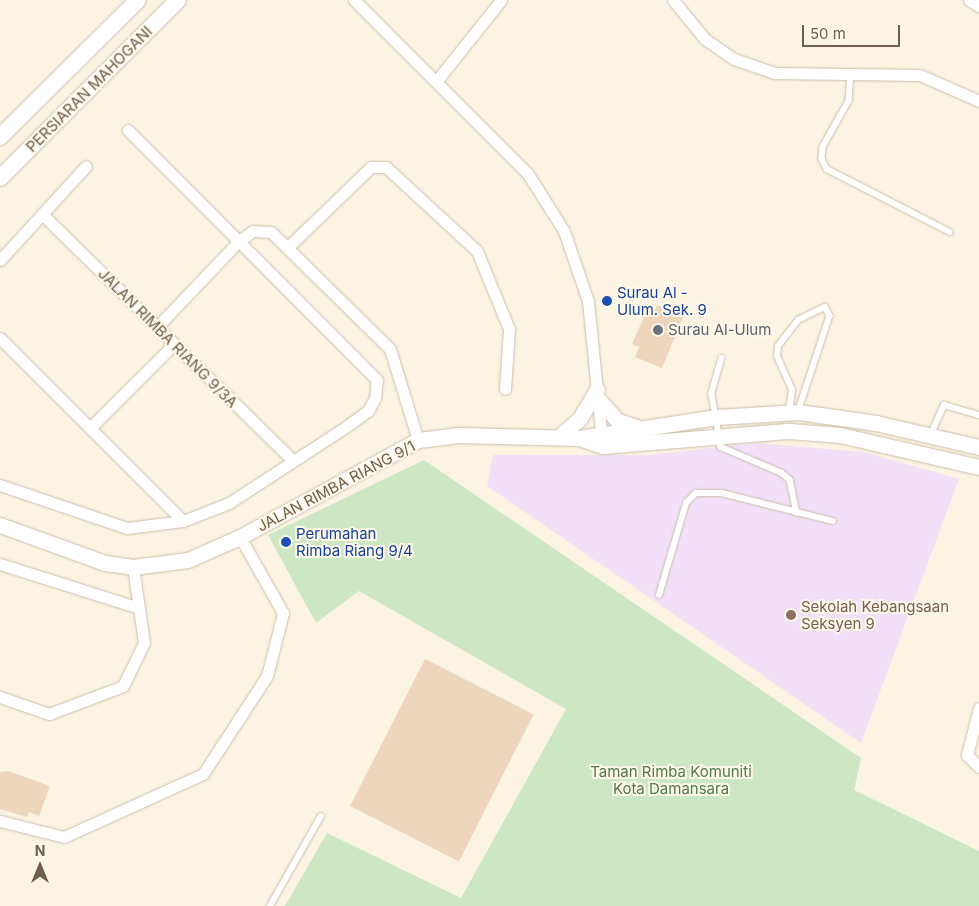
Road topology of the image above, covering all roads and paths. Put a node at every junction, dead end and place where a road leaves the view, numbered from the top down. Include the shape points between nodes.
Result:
1 (138, 0) edge
2 (178, 0) edge
3 (354, 0) edge
4 (501, 0) edge
5 (673, 0) edge
6 (969, 0) edge
7 (979, 6) edge
8 (851, 73) junction
9 (438, 79) junction
10 (979, 101) edge
11 (128, 130) dead end
12 (1, 135) edge
13 (86, 166) dead end
14 (1, 175) edge
15 (42, 214) junction
16 (950, 232) dead end
17 (240, 241) junction
18 (286, 248) junction
19 (0, 260) edge
20 (157, 327) junction
21 (0, 338) edge
22 (174, 344) junction
23 (722, 358) dead end
24 (506, 389) dead end
25 (597, 394) junction
26 (794, 412) junction
27 (979, 415) edge
28 (716, 417) junction
29 (637, 427) junction
30 (90, 428) junction
31 (719, 434) junction
32 (931, 434) junction
33 (558, 437) junction
34 (602, 439) junction
35 (418, 440) junction
36 (979, 447) edge
37 (926, 453) junction
38 (293, 461) junction
39 (979, 467) edge
40 (0, 485) edge
41 (797, 512) junction
42 (183, 521) junction
43 (833, 521) dead end
44 (0, 525) edge
45 (240, 537) junction
46 (0, 564) edge
47 (133, 568) junction
48 (659, 595) dead end
49 (136, 607) junction
50 (0, 698) edge
51 (979, 708) edge
52 (979, 767) edge
53 (322, 816) dead end
54 (0, 821) edge
55 (270, 906) edge

1 - 12 main road, PERSIARAN MAHOGANI
2 - 14 main road, PERSIARAN MAHOGANI
3 - 9 street
4 - 9 street
5 - 8 street via 705,39 734,59 775,73
6 - 7 street
8 - 10 street via 920,75
8 - 16 lane via 849,101 823,147 827,169
9 - 25 street via 528,174 564,231 588,301
11 - 17 street
13 - 15 street
15 - 19 street
15 - 20 street, JALAN RIMBA RIANG 9/3A
17 - 18 street via 253,231 271,232
17 - 20 street
17 - 38 street via 377,380 368,411
18 - 24 street via 371,167 386,167 477,251 508,329
18 - 35 street via 390,348
20 - 22 street, JALAN RIMBA RIANG 9/3A
21 - 30 street
22 - 30 street
22 - 38 street, JALAN RIMBA RIANG 9/3A
23 - 28 lane via 712,394
25 - 29 street via 618,421
25 - 33 street via 580,418
25 - 34 street
26 - 26 lane via 830,316 825,307 798,320 778,346 777,356 792,390
26 - 28 street, JALAN RIMBA RIANG 9/1
26 - 32 street, JALAN RIMBA RIANG 9/1
27 - 32 lane via 944,404
28 - 29 street, JALAN RIMBA RIANG 9/1
28 - 31 lane
29 - 34 street, JALAN RIMBA RIANG 9/1
30 - 42 street
31 - 34 street
31 - 37 street via 790,431 840,435
31 - 41 lane via 722,447 790,480
32 - 36 street, JALAN RIMBA RIANG 9/1
32 - 37 street
33 - 34 street, JALAN RIMBA RIANG 9/1
33 - 35 street, JALAN RIMBA RIANG 9/1 via 459,435
35 - 45 street, JALAN RIMBA RIANG 9/1
37 - 39 street
38 - 42 street via 229,503
40 - 42 street via 127,528
41 - 43 lane
41 - 48 lane via 722,493 696,493 686,503
44 - 47 street, JALAN RIMBA RIANG 9/1 via 105,563
45 - 47 street, JALAN RIMBA RIANG 9/1 via 188,560
45 - 54 street via 283,613 267,676 204,774 64,837
46 - 49 street
47 - 49 street
49 - 50 street via 144,643 123,686 49,714
51 - 52 street via 966,756
53 - 55 lane

